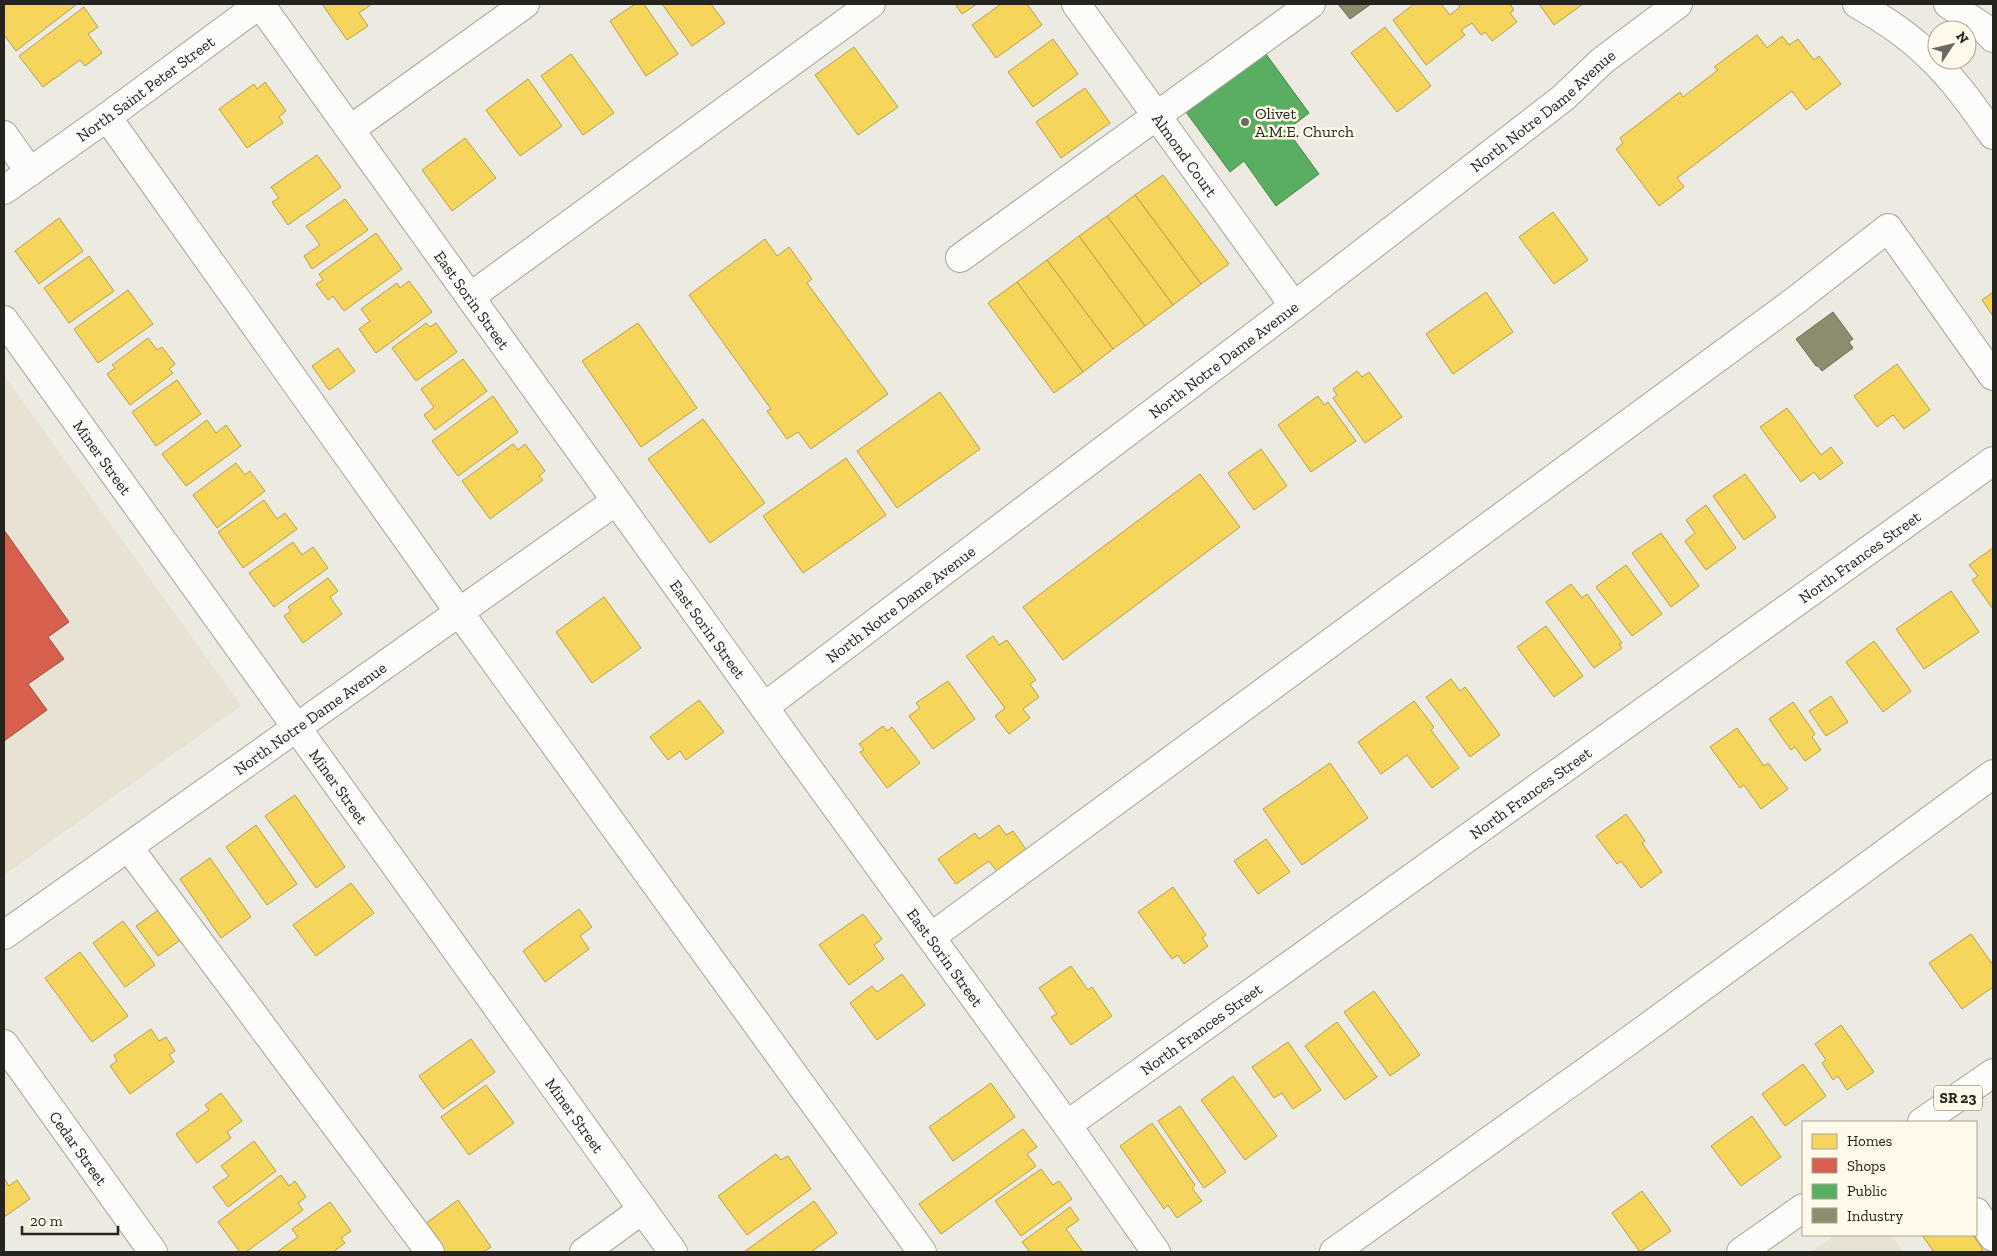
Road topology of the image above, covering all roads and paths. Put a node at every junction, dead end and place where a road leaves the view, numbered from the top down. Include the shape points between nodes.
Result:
1 (260, 4) edge
2 (525, 4) edge
3 (871, 4) edge
4 (1076, 4) edge
5 (1311, 4) edge
6 (1678, 4) edge
7 (1856, 4) edge
8 (1948, 4) edge
9 (1993, 38) edge
10 (1156, 114) junction
11 (107, 117) junction
12 (351, 129) junction
13 (4, 134) edge
14 (1993, 135) edge
15 (30, 172) junction
16 (4, 190) edge
17 (960, 258) dead end
18 (470, 297) junction
19 (1294, 306) junction
20 (4, 320) edge
21 (1993, 376) edge
22 (1993, 461) edge
23 (616, 501) junction
24 (459, 612) junction
25 (764, 707) junction
26 (296, 726) junction
27 (1993, 774) edge
28 (129, 848) junction
29 (4, 935) edge
30 (931, 938) junction
31 (4, 1044) edge
32 (1993, 1073) edge
33 (1923, 1121) edge
34 (1066, 1125) junction
35 (1802, 1209) edge
36 (642, 1210) junction
37 (1977, 1213) edge
38 (1993, 1237) edge
39 (153, 1252) edge
40 (430, 1252) edge
41 (584, 1252) edge
42 (673, 1252) edge
43 (922, 1252) edge
44 (1156, 1252) edge
45 (1334, 1252) edge
46 (1743, 1252) edge

1 - 11 street, North Saint Peter Street
1 - 12 street, East Sorin Street
2 - 12 street
3 - 18 street
4 - 10 street, Almond Court
5 - 10 street
6 - 19 street, North Notre Dame Avenue via 1602,61 1563,98
7 - 14 street via 1898,29 1928,55
8 - 9 street via 1983,27
10 - 17 street
10 - 19 street, Almond Court
11 - 15 street, North Saint Peter Street
11 - 24 street
12 - 18 street, East Sorin Street
13 - 15 street
15 - 16 street
18 - 23 street, East Sorin Street
19 - 25 street, North Notre Dame Avenue
20 - 26 street, Miner Street
21 - 30 street via 1888,228 1796,300
22 - 34 street, North Frances Street
23 - 24 street, North Notre Dame Avenue
23 - 25 street, East Sorin Street
24 - 26 street, North Notre Dame Avenue
24 - 43 street
25 - 30 street, East Sorin Street
26 - 28 street, North Notre Dame Avenue
26 - 36 street, Miner Street
27 - 45 street
28 - 29 street, North Notre Dame Avenue
28 - 40 street
30 - 34 street, East Sorin Street
31 - 39 street, Cedar Street
32 - 33 street, SR 23
34 - 44 street, East Sorin Street
35 - 46 street
36 - 41 street
36 - 42 street, Miner Street
37 - 38 street

